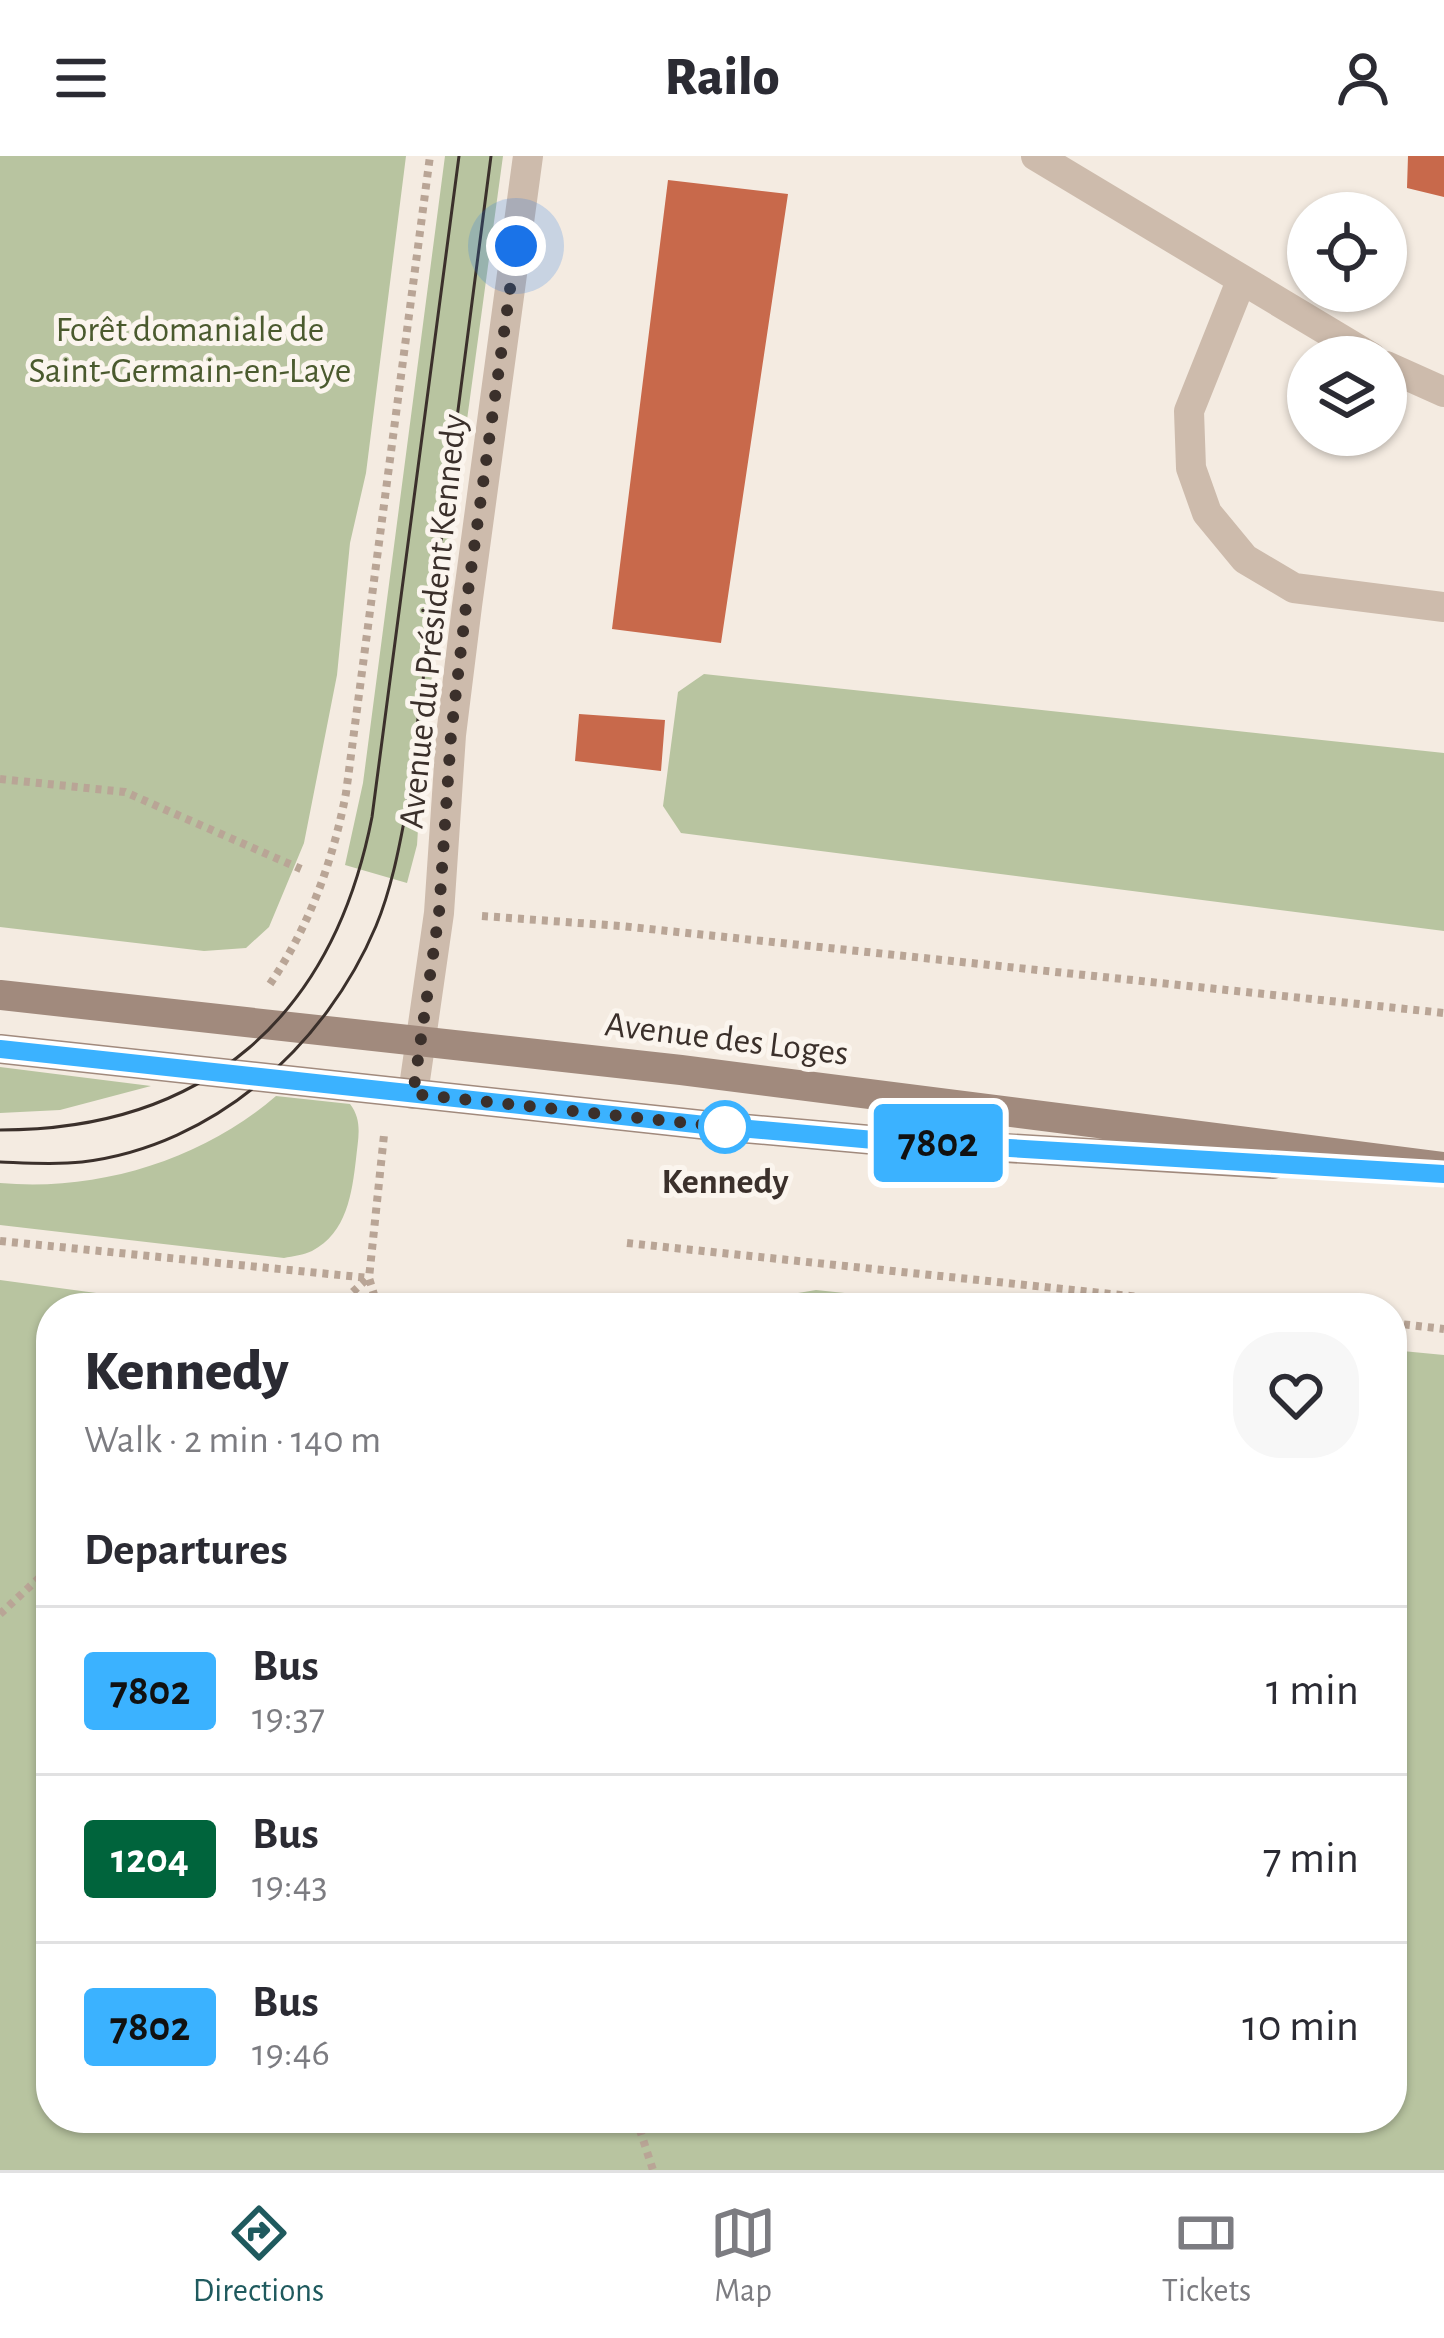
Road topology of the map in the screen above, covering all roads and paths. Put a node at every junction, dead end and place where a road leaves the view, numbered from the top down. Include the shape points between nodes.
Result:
1 (430, 156) edge
2 (528, 156) edge
3 (1036, 156) edge
4 (1241, 280) junction
5 (1336, 336) edge
6 (1407, 375) edge
7 (1444, 392) edge
8 (1444, 607) edge
9 (0, 779) edge
10 (301, 869) dead end
11 (469, 916) dead end
12 (268, 987) dead end
13 (0, 995) edge
14 (1444, 1012) edge
15 (421, 1040) junction
16 (0, 1049) edge
17 (401, 1093) junction
18 (1444, 1171) edge
19 (0, 1241) edge
20 (627, 1243) dead end
21 (368, 1278) junction
22 (352, 1293) edge
23 (373, 1293) edge
24 (1102, 1293) edge
25 (1407, 1325) edge
26 (1444, 1329) edge
27 (36, 1581) edge
28 (0, 1614) edge
29 (641, 2133) edge
30 (653, 2170) edge

1 - 12 path via 338,835 300,934
2 - 15 street, Avenue du Président Kennedy via 466,606
3 - 4 street
4 - 5 street
4 - 8 street via 1189,411 1191,468 1207,513 1245,559 1294,587
6 - 7 street
9 - 10 path via 125,792
11 - 14 path
13 - 15 main road, Avenue des Loges
15 - 17 street, Avenue du Président Kennedy
15 - 18 main road, Avenue des Loges
16 - 17 main road, Avenue des Loges
17 - 18 main road, Avenue des Loges via 874,1140
17 - 21 path
19 - 21 path
20 - 24 path
21 - 22 path
21 - 23 path
25 - 26 path
27 - 28 path
29 - 30 path

